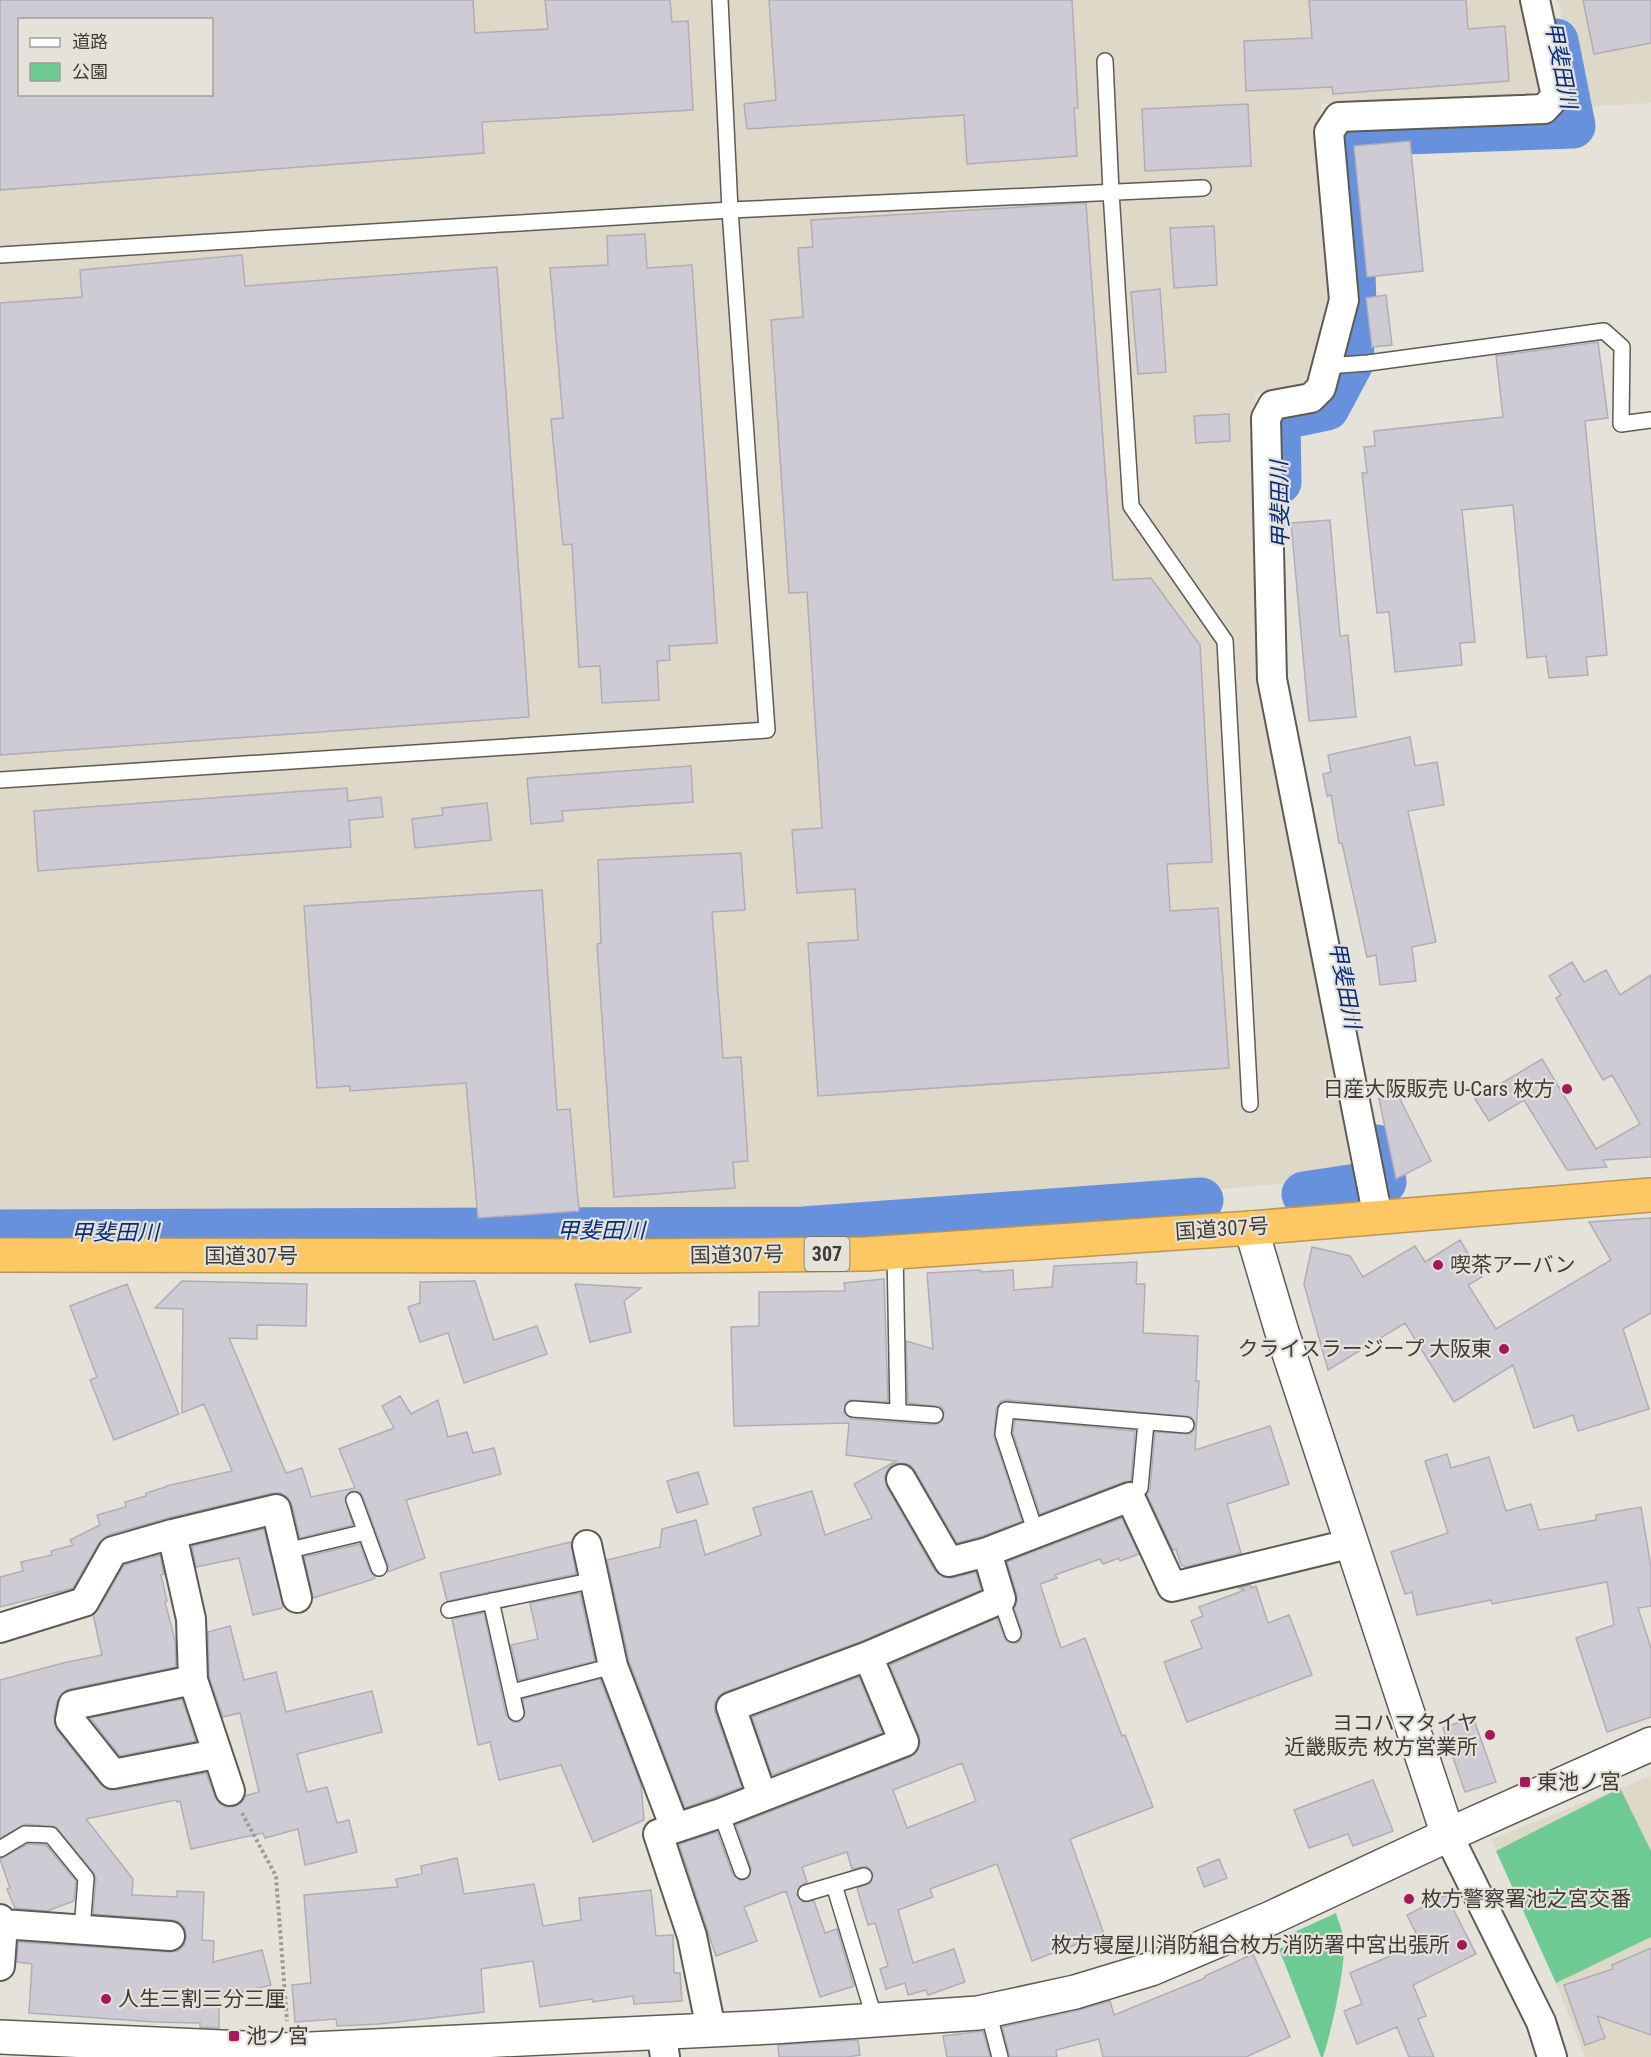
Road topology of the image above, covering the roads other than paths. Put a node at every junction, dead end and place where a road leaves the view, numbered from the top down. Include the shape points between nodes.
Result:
1 (720, 0) edge
2 (1535, 0) edge
3 (1105, 61) dead end
4 (1203, 188) dead end
5 (1111, 192) junction
6 (730, 210) junction
7 (0, 255) edge
8 (1333, 366) junction
9 (1651, 420) edge
10 (0, 780) edge
11 (1250, 1104) dead end
12 (1651, 1195) edge
13 (1373, 1196) junction
14 (1251, 1228) junction
15 (895, 1251) junction
16 (0, 1255) edge
17 (853, 1409) dead end
18 (898, 1412) junction
19 (934, 1415) dead end
20 (1146, 1422) junction
21 (1186, 1425) dead end
22 (901, 1479) dead end
23 (1130, 1497) junction
24 (354, 1500) dead end
25 (366, 1532) junction
26 (1036, 1533) junction
27 (172, 1534) junction
28 (1353, 1543) junction
29 (587, 1545) dead end
30 (286, 1551) junction
31 (987, 1552) junction
32 (379, 1568) dead end
33 (595, 1580) junction
34 (297, 1598) dead end
35 (1001, 1599) junction
36 (491, 1601) junction
37 (449, 1610) dead end
38 (0, 1628) edge
39 (1013, 1634) dead end
40 (868, 1656) junction
41 (613, 1666) junction
42 (193, 1680) junction
43 (512, 1692) junction
44 (516, 1713) dead end
45 (1651, 1744) edge
46 (216, 1754) junction
47 (230, 1791) road end
48 (762, 1796) junction
49 (722, 1813) junction
50 (675, 1828) junction
51 (1448, 1835) junction
52 (0, 1849) edge
53 (742, 1871) dead end
54 (864, 1876) dead end
55 (834, 1885) junction
56 (806, 1893) dead end
57 (1, 1922) edge
58 (81, 1930) junction
59 (170, 1936) dead end
60 (0, 1966) edge
61 (988, 2011) junction
62 (875, 2020) junction
63 (711, 2029) junction
64 (0, 2037) edge
65 (663, 2044) edge
66 (84, 2049) edge
67 (1000, 2057) edge
68 (1552, 2057) edge

1 - 6 lane
2 - 8 street via 1556,96 1544,109 1339,117 1329,132 1344,300
3 - 5 lane
4 - 5 lane
5 - 6 lane
5 - 11 lane via 1131,506 1225,641
6 - 7 lane
6 - 10 lane via 767,730
8 - 9 lane via 1604,331 1622,347 1621,424
8 - 13 street via 1322,388 1311,398 1273,405 1266,418 1272,679
12 - 13 highway, 国道307号 / 307
13 - 14 highway, 国道307号 / 307
14 - 15 highway, 国道307号 / 307
14 - 28 street
15 - 16 highway, 国道307号 / 307 via 634,1256
15 - 18 lane
17 - 18 lane
18 - 19 lane
20 - 21 lane
20 - 23 lane via 1140,1488
20 - 26 lane via 1006,1410 1003,1434
22 - 31 street via 949,1562
23 - 26 street
23 - 28 street via 1172,1587
24 - 25 lane
25 - 30 lane
25 - 32 lane
26 - 31 street
27 - 30 street via 276,1509
27 - 38 street via 113,1551 84,1602
27 - 42 street via 190,1619
28 - 51 street
29 - 33 street
30 - 34 street
31 - 35 street
33 - 36 lane
33 - 41 street
35 - 39 lane
35 - 40 street
36 - 37 lane
36 - 43 lane
40 - 48 street via 731,1707
40 - 48 street via 904,1742
41 - 43 lane
41 - 50 street
42 - 46 street
42 - 46 street via 73,1705 69,1720 112,1774
43 - 44 lane
45 - 51 street
46 - 47 street
48 - 49 street
49 - 50 street
49 - 53 lane
50 - 63 street via 658,1834 692,1936
51 - 61 street via 1151,1969 1075,1992
51 - 68 street via 1541,2022
52 - 58 lane via 25,1834 51,1835 86,1878
54 - 55 lane
55 - 56 lane
55 - 62 lane
57 - 58 street
57 - 60 street
58 - 59 street
61 - 62 street
61 - 67 lane
62 - 63 street
63 - 65 street
64 - 66 street
65 - 66 street

